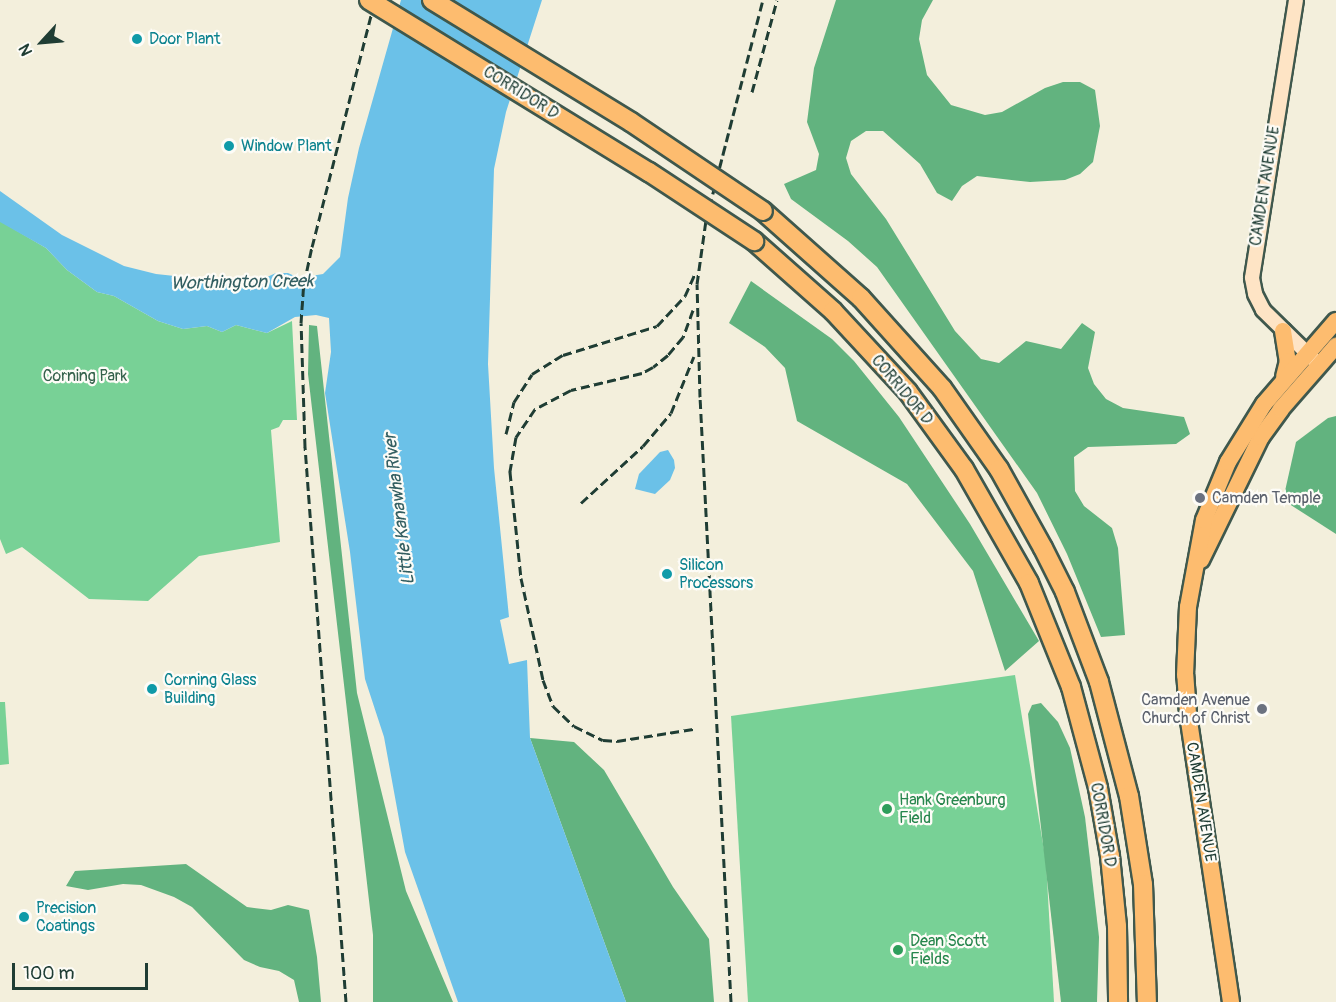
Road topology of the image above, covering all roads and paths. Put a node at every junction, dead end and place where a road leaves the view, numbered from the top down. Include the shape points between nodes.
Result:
1 (369, 0) edge
2 (432, 0) edge
3 (1296, 0) edge
4 (1336, 321) edge
5 (1283, 331) junction
6 (1336, 346) edge
7 (1313, 359) junction
8 (1284, 380) junction
9 (1197, 566) junction
10 (1118, 1002) edge
11 (1147, 1002) edge
12 (1231, 1002) edge

1 - 10 highway, CORRIDOR D, bridge via 754,241 833,311 908,392 999,525 1029,583 1071,687 1098,788 1110,856 1117,926
2 - 11 highway, CORRIDOR D, bridge via 631,122 763,211 861,298 942,388 999,469 1043,548 1100,682 1129,796 1143,884
3 - 5 street, CAMDEN AVENUE via 1252,270 1260,305
4 - 7 main road
5 - 7 street, CAMDEN AVENUE
5 - 8 main road via 1288,361
6 - 7 main road
7 - 8 main road, CAMDEN AVENUE
7 - 9 main road, CAMDEN AVENUE via 1261,437
8 - 9 main road, CAMDEN AVENUE via 1254,419 1221,476 1204,520
9 - 12 main road, CAMDEN AVENUE via 1188,607 1188,714

